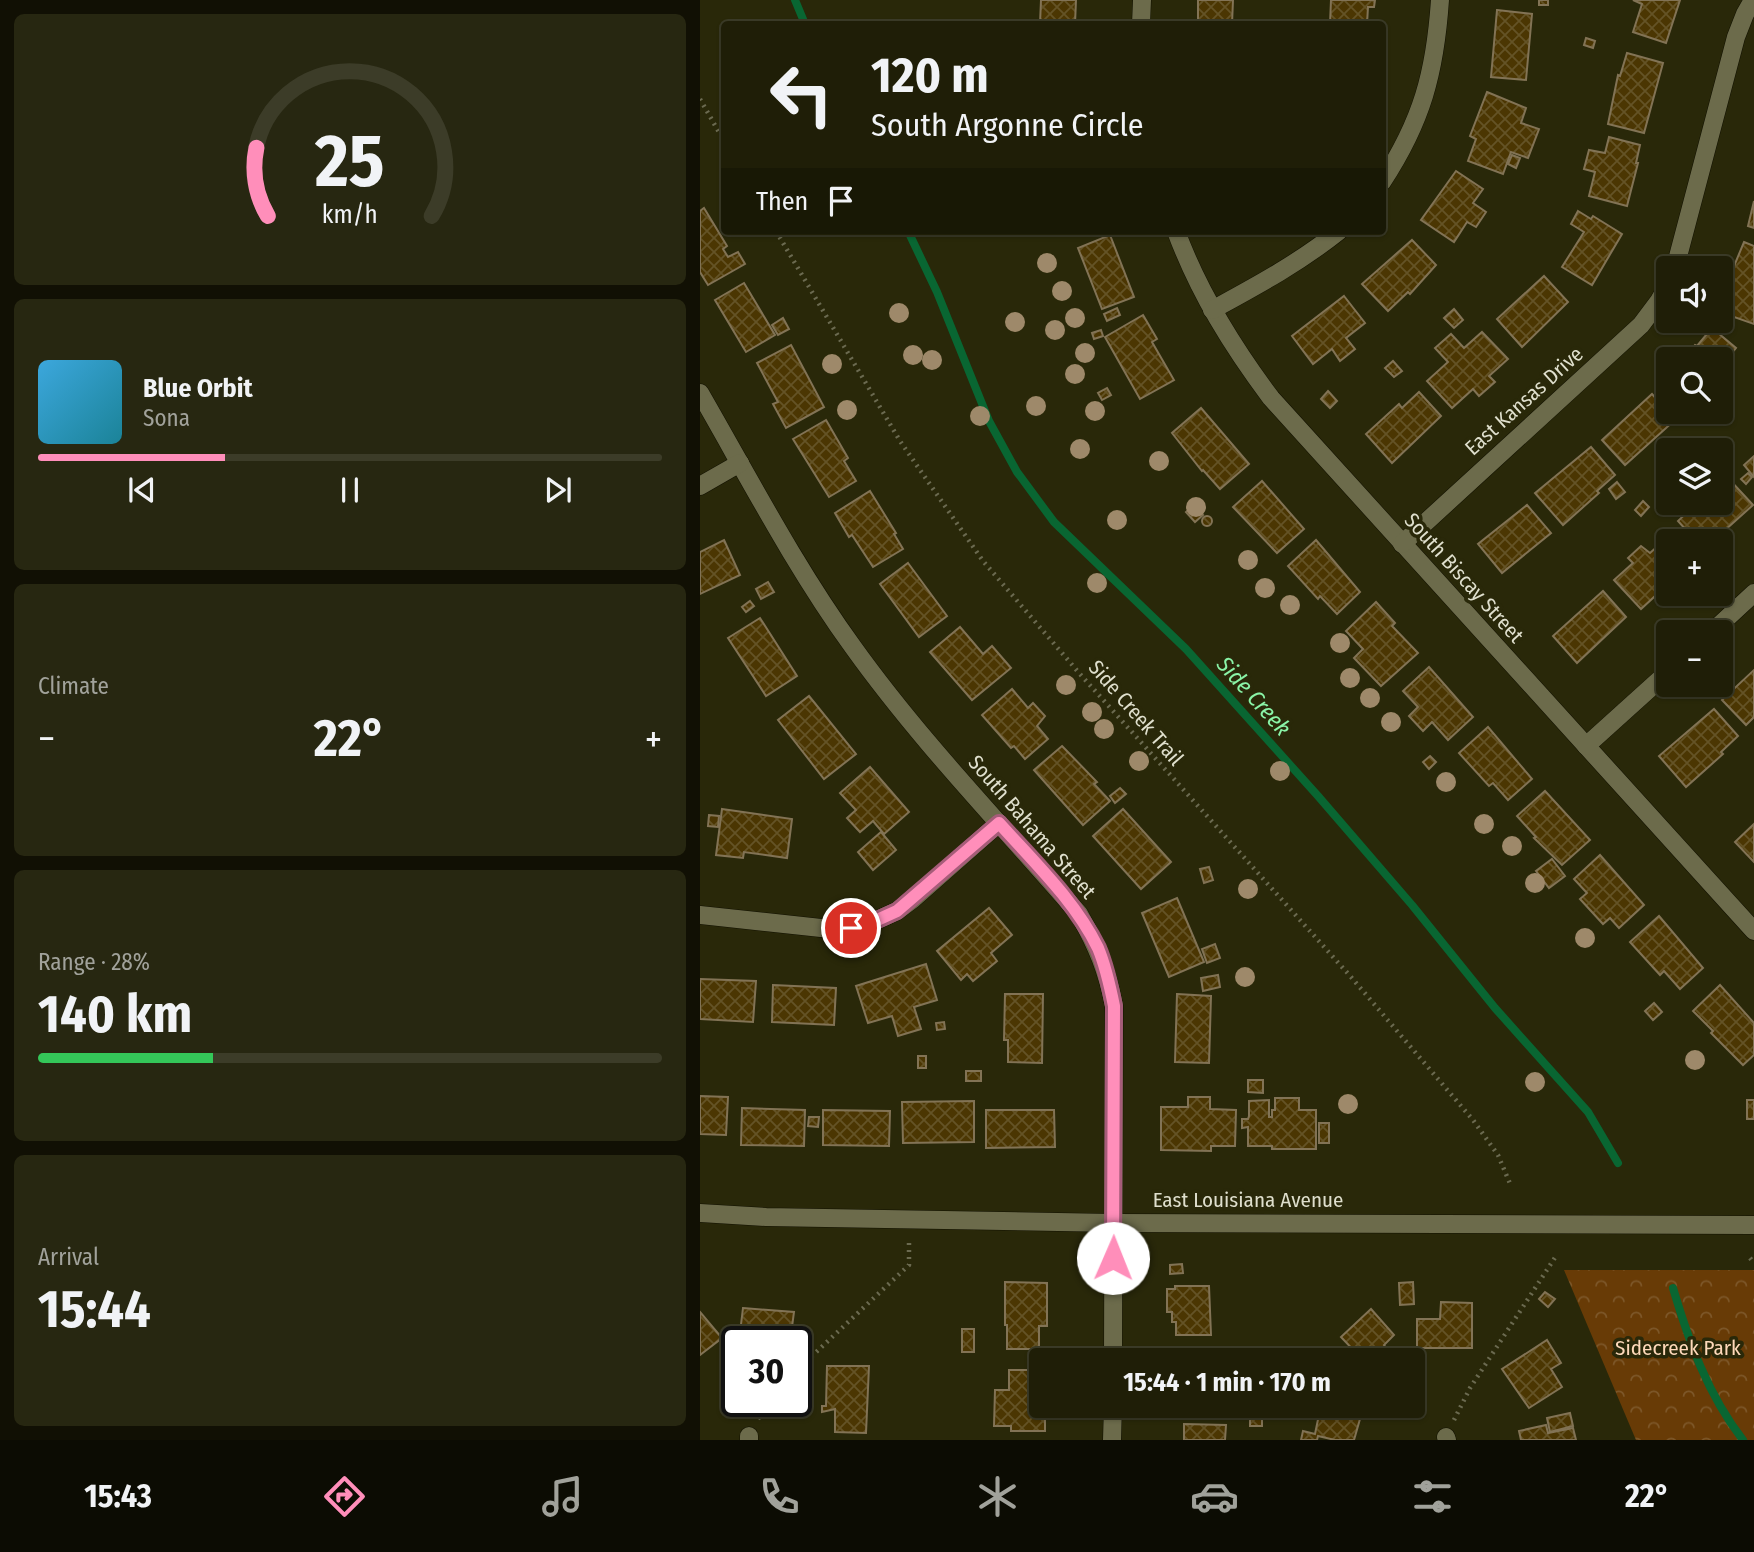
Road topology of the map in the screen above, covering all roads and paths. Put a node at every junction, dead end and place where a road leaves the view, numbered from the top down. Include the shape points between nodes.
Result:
1 (1142, 0) edge
2 (1440, 0) edge
3 (1753, 0) edge
4 (1141, 21) edge
5 (700, 99) edge
6 (721, 136) edge
7 (1386, 177) edge
8 (778, 235) edge
9 (1178, 235) edge
10 (1334, 235) edge
11 (1678, 256) edge
12 (1656, 305) edge
13 (1212, 310) junction
14 (700, 393) edge
15 (740, 463) junction
16 (700, 486) edge
17 (1402, 544) junction
18 (1754, 593) edge
19 (1725, 620) edge
20 (1656, 683) edge
21 (1586, 746) junction
22 (999, 823) junction
23 (700, 915) edge
24 (1754, 931) edge
25 (1511, 1186) dead end
26 (700, 1213) edge
27 (909, 1219) junction
28 (1114, 1223) junction
29 (1754, 1225) edge
30 (1556, 1256) dead end
31 (1113, 1348) edge
32 (812, 1356) edge
33 (1113, 1418) edge
34 (1447, 1438) edge
35 (1112, 1440) edge

1 - 4 street
2 - 7 street via 1431,78 1422,108
3 - 11 street via 1736,37
5 - 6 path
8 - 25 path, Side Creek Trail via 900,441 983,561 1473,1120 1498,1155
9 - 13 street, South Biscay Street
10 - 13 street via 1284,271
12 - 17 street, East Kansas Drive via 1641,325
13 - 17 street, South Biscay Street via 1271,398
14 - 15 street, South Bahama Street
15 - 16 street
15 - 22 street, South Bahama Street via 851,645
17 - 21 street, South Biscay Street
18 - 19 street
20 - 21 street
21 - 24 street, South Biscay Street
22 - 23 street via 913,899 875,921 851,928 821,928
22 - 28 street, South Bahama Street via 1079,914 1108,977 1114,1006
26 - 27 street, East Louisiana Avenue
27 - 28 street, East Louisiana Avenue
27 - 32 path via 909,1265
28 - 29 street, East Louisiana Avenue
28 - 31 street, South Bahama Street
30 - 34 path via 1470,1388
33 - 35 street

